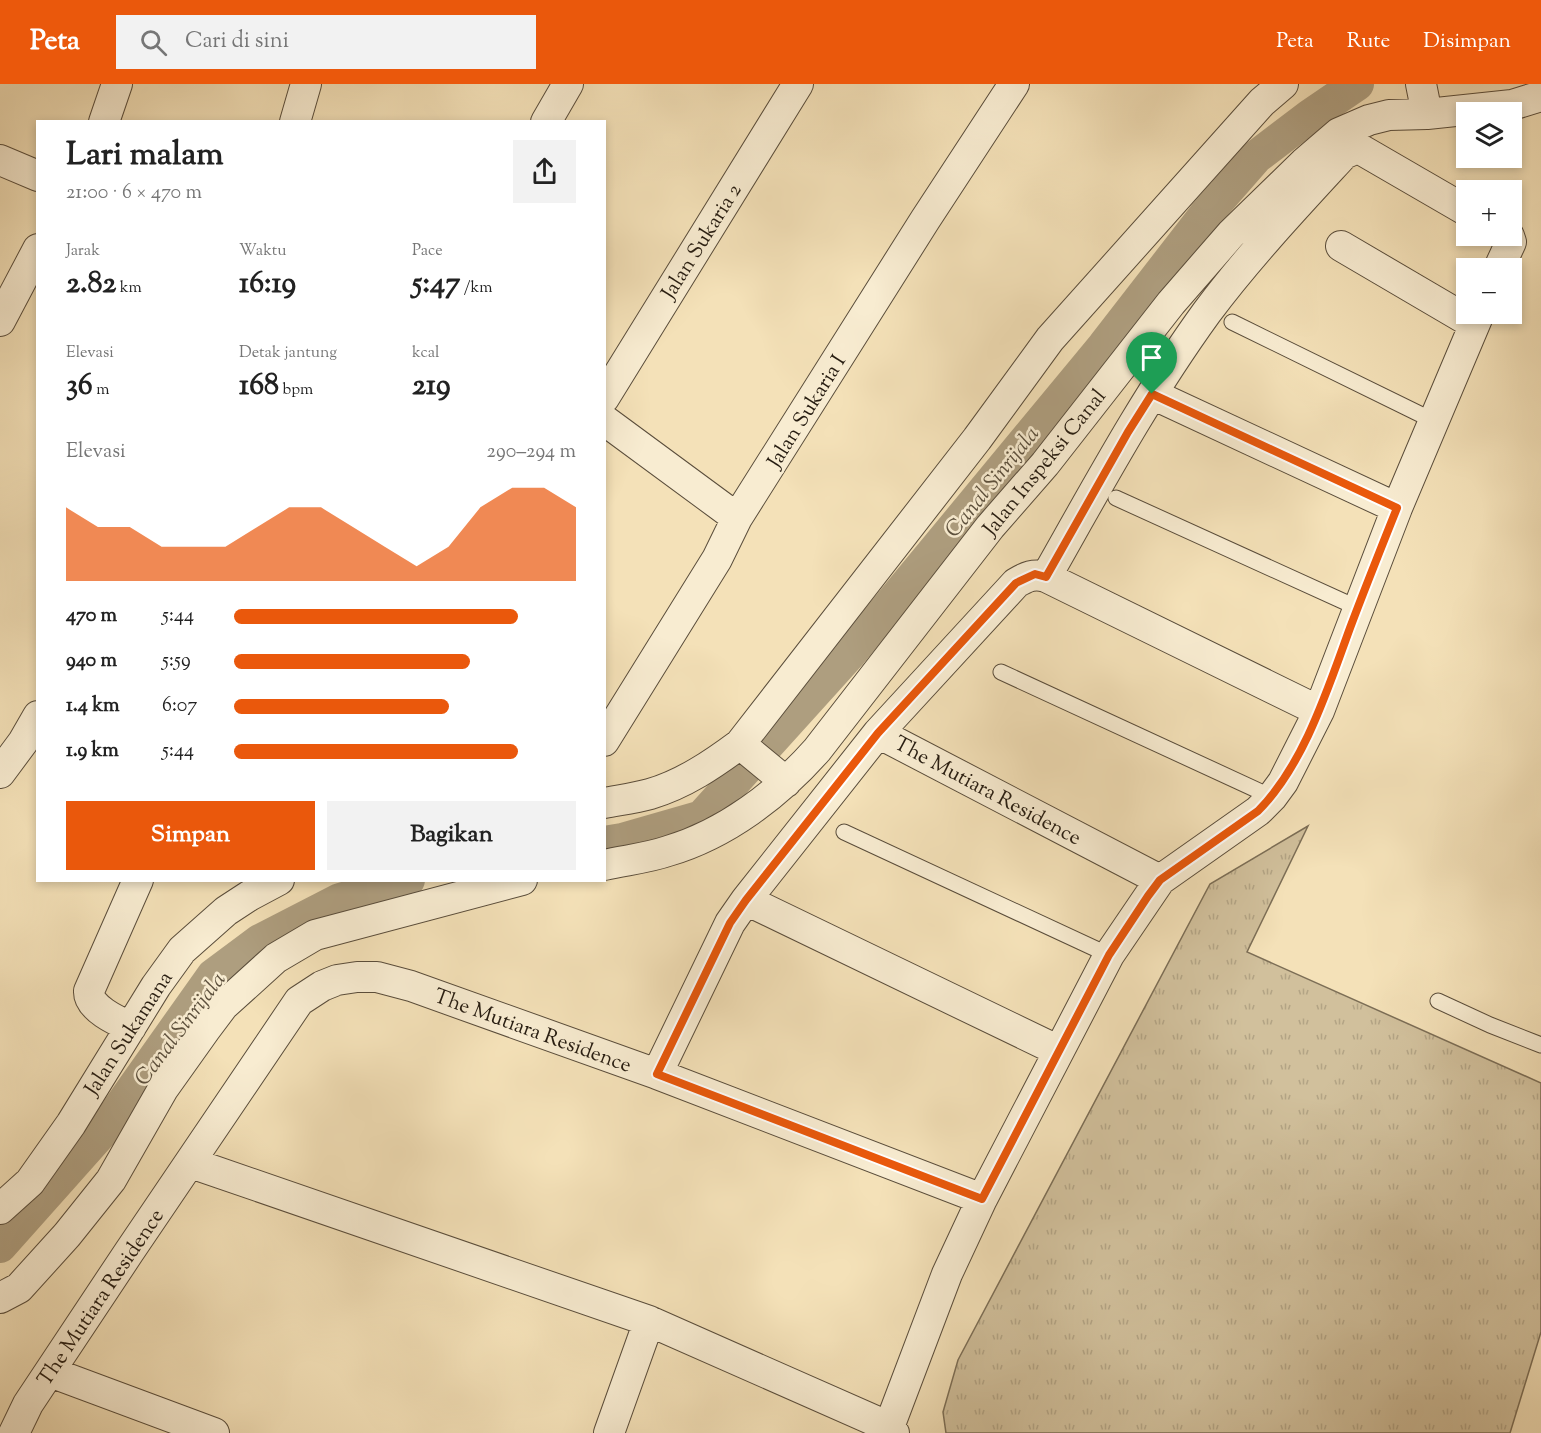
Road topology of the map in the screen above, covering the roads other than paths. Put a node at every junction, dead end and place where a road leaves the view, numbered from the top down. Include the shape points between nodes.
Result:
1 (117, 84) edge
2 (306, 84) edge
3 (568, 84) edge
4 (798, 84) edge
5 (1014, 84) edge
6 (1283, 84) edge
7 (1541, 96) edge
8 (1424, 100) edge
9 (105, 120) edge
10 (296, 120) edge
11 (547, 120) edge
12 (0, 160) edge
13 (36, 175) edge
14 (1456, 205) edge
15 (1341, 246) dead end
16 (36, 253) edge
17 (1456, 308) edge
18 (0, 321) edge
19 (1232, 322) dead end
20 (1475, 324) edge
21 (1152, 394) junction
22 (606, 395) edge
23 (606, 421) edge
24 (1434, 421) junction
25 (1116, 498) dead end
26 (1397, 508) junction
27 (737, 518) junction
28 (1046, 577) junction
29 (1358, 608) junction
30 (1001, 672) dead end
31 (1319, 711) junction
32 (36, 720) edge
33 (878, 733) junction
34 (606, 738) edge
35 (744, 747) junction
36 (0, 773) edge
37 (784, 780) junction
38 (1272, 797) junction
39 (606, 803) edge
40 (844, 832) dead end
41 (606, 864) edge
42 (1160, 880) junction
43 (137, 882) edge
44 (275, 882) edge
45 (514, 882) edge
46 (746, 900) junction
47 (1109, 955) junction
48 (1438, 1001) dead end
49 (131, 1027) junction
50 (1541, 1045) edge
51 (1059, 1051) junction
52 (657, 1074) junction
53 (191, 1163) junction
54 (982, 1199) junction
55 (0, 1209) edge
56 (0, 1297) edge
57 (649, 1321) junction
58 (50, 1372) junction
59 (891, 1430) edge
60 (14, 1433) edge
61 (214, 1433) edge
62 (609, 1433) edge

1 - 9 street
2 - 10 street
3 - 11 street
4 - 22 street, Jalan Sukaria 2
5 - 27 street, Jalan Sukaria I
6 - 35 street via 1262,102 1050,339
7 - 8 street, Jalan Inspeksi Canal via 1512,105
8 - 37 street, Jalan Inspeksi Canal via 1339,133 1231,234 990,526 817,750
12 - 13 street
14 - 21 street via 1360,150 1344,154 1258,248 1207,313
15 - 17 street
16 - 18 street
19 - 24 lane
20 - 24 street
21 - 26 street
21 - 28 street
23 - 27 street
24 - 26 street
25 - 29 lane
26 - 29 street
27 - 34 street, Jalan Sukaria I via 717,559
28 - 31 street
28 - 33 street via 1035,574 1016,583
29 - 31 street
30 - 38 lane
31 - 38 street
32 - 36 street
33 - 42 street, The Mutiara Residence
33 - 46 street, The Mutiara Residence
35 - 37 street
35 - 39 street via 651,793
37 - 41 street, Jalan Inspeksi Canal via 741,816 714,832 669,851
38 - 42 street
40 - 47 lane
42 - 47 street
43 - 49 street via 88,991 92,1002
44 - 49 street, Jalan Sukamana via 226,911 182,950
45 - 56 street via 315,935 276,958 223,1006 204,1030 163,1089 111,1180 68,1234 19,1287
46 - 51 street
46 - 52 street, The Mutiara Residence via 730,923
47 - 51 street
48 - 50 lane
49 - 55 street, Jalan Sukamana via 30,1182
51 - 54 street
52 - 53 street, The Mutiara Residence via 411,986 377,977 337,980 299,1001
52 - 54 street, The Mutiara Residence
53 - 57 street
53 - 58 street, The Mutiara Residence
54 - 59 street via 947,1274
57 - 59 street
57 - 62 street
58 - 60 street, The Mutiara Residence
58 - 61 street

